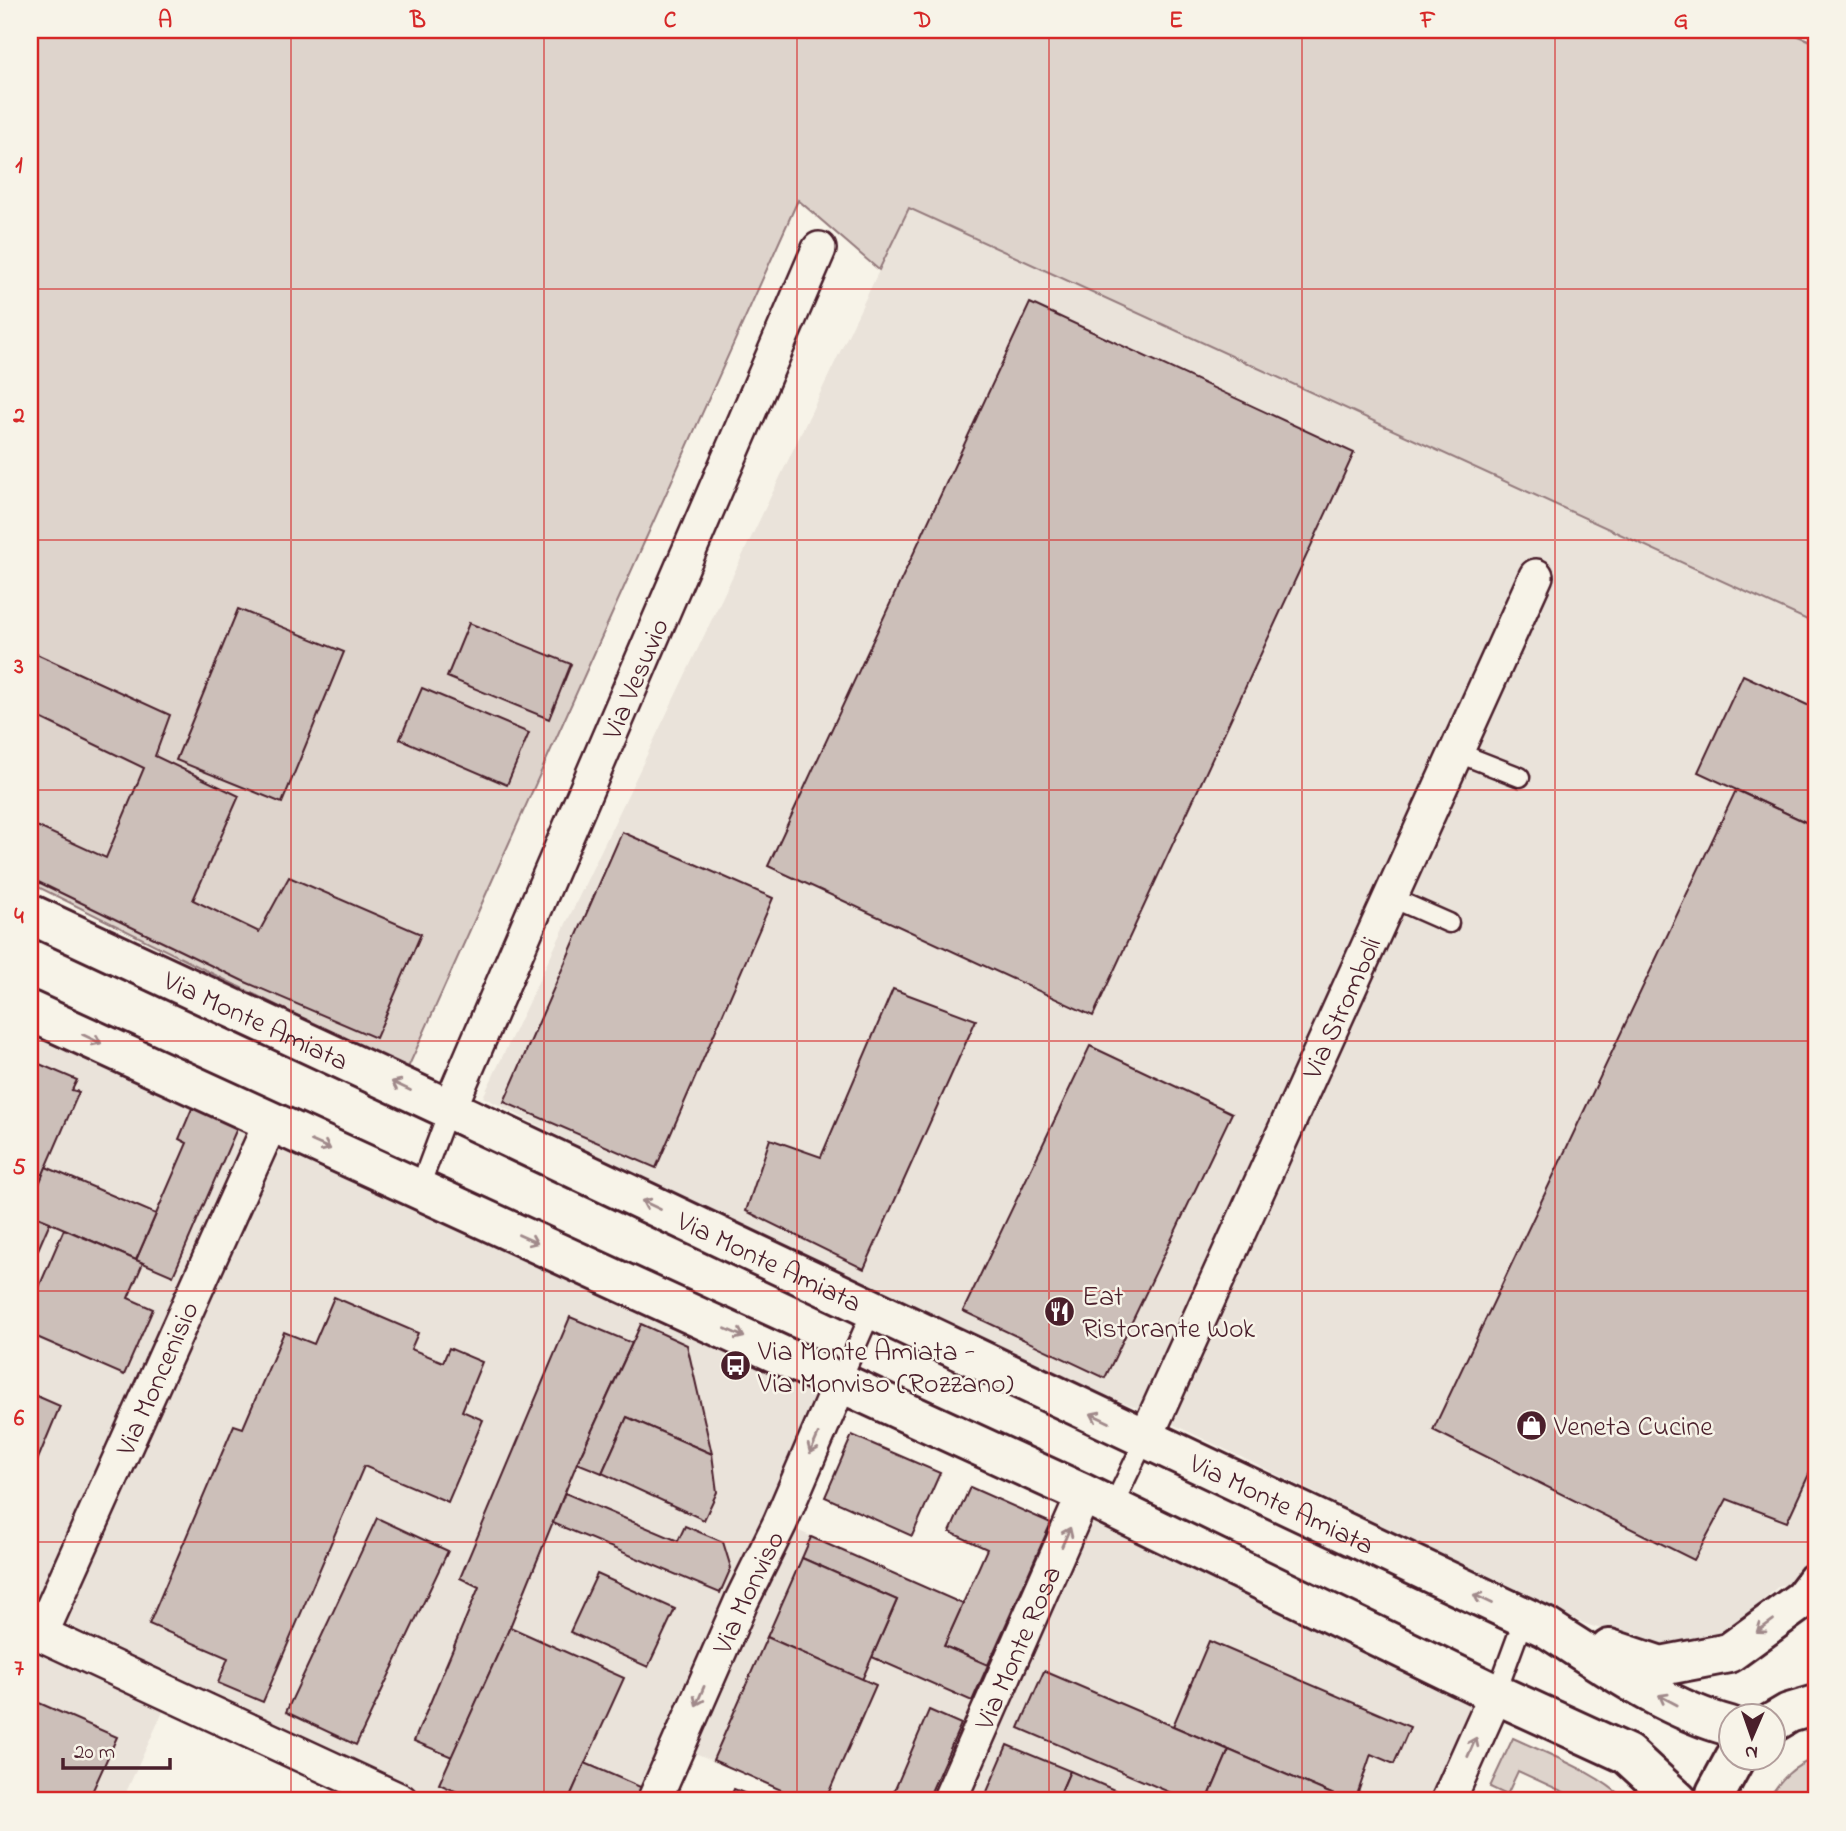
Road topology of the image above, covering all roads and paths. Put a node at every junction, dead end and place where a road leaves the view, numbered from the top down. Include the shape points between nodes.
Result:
1 (819, 249) dead end
2 (1536, 576) dead end
3 (1456, 751) junction
4 (1520, 777) dead end
5 (1390, 897) junction
6 (30, 914) edge
7 (1450, 923) dead end
8 (30, 1010) edge
9 (449, 1109) junction
10 (271, 1122) junction
11 (419, 1189) junction
12 (872, 1310) junction
13 (841, 1381) junction
14 (1144, 1439) junction
15 (1098, 1501) junction
16 (1816, 1582) edge
17 (1534, 1623) junction
18 (1496, 1693) junction
19 (1816, 1705) edge
20 (1786, 1715) edge
21 (1716, 1722) edge
22 (1727, 1772) edge
23 (401, 1801) edge
24 (654, 1801) edge
25 (949, 1801) edge
26 (1448, 1801) edge
27 (1678, 1801) edge
28 (1715, 1801) edge

1 - 9 street, Via Vesuvio
2 - 3 street, Via Stromboli
3 - 4 lane
3 - 5 street, Via Stromboli
5 - 7 lane
5 - 14 street, Via Stromboli
9 -> 6 main road, Via Monte Amiata
8 -> 10 main road
9 - 11 lane
12 -> 9 main road, Via Monte Amiata
10 -> 11 main road
10 - 23 street, Via Moncenisio via 41,1634
11 -> 13 main road
12 - 13 lane
14 -> 12 main road, Via Monte Amiata
13 - 15 main road
13 -> 24 street, Via Monviso
14 - 15 lane
17 -> 14 main road, Via Monte Amiata
15 - 18 main road
25 -> 15 street, Via Monte Rosa
16 -> 17 main road via 1803,1599 1729,1653 1661,1666
17 - 18 lane
21 -> 17 main road, Via Monte Amiata via 1659,1696
26 -> 18 street
18 - 27 main road via 1627,1754
19 - 20 main road
22 - 28 main road

